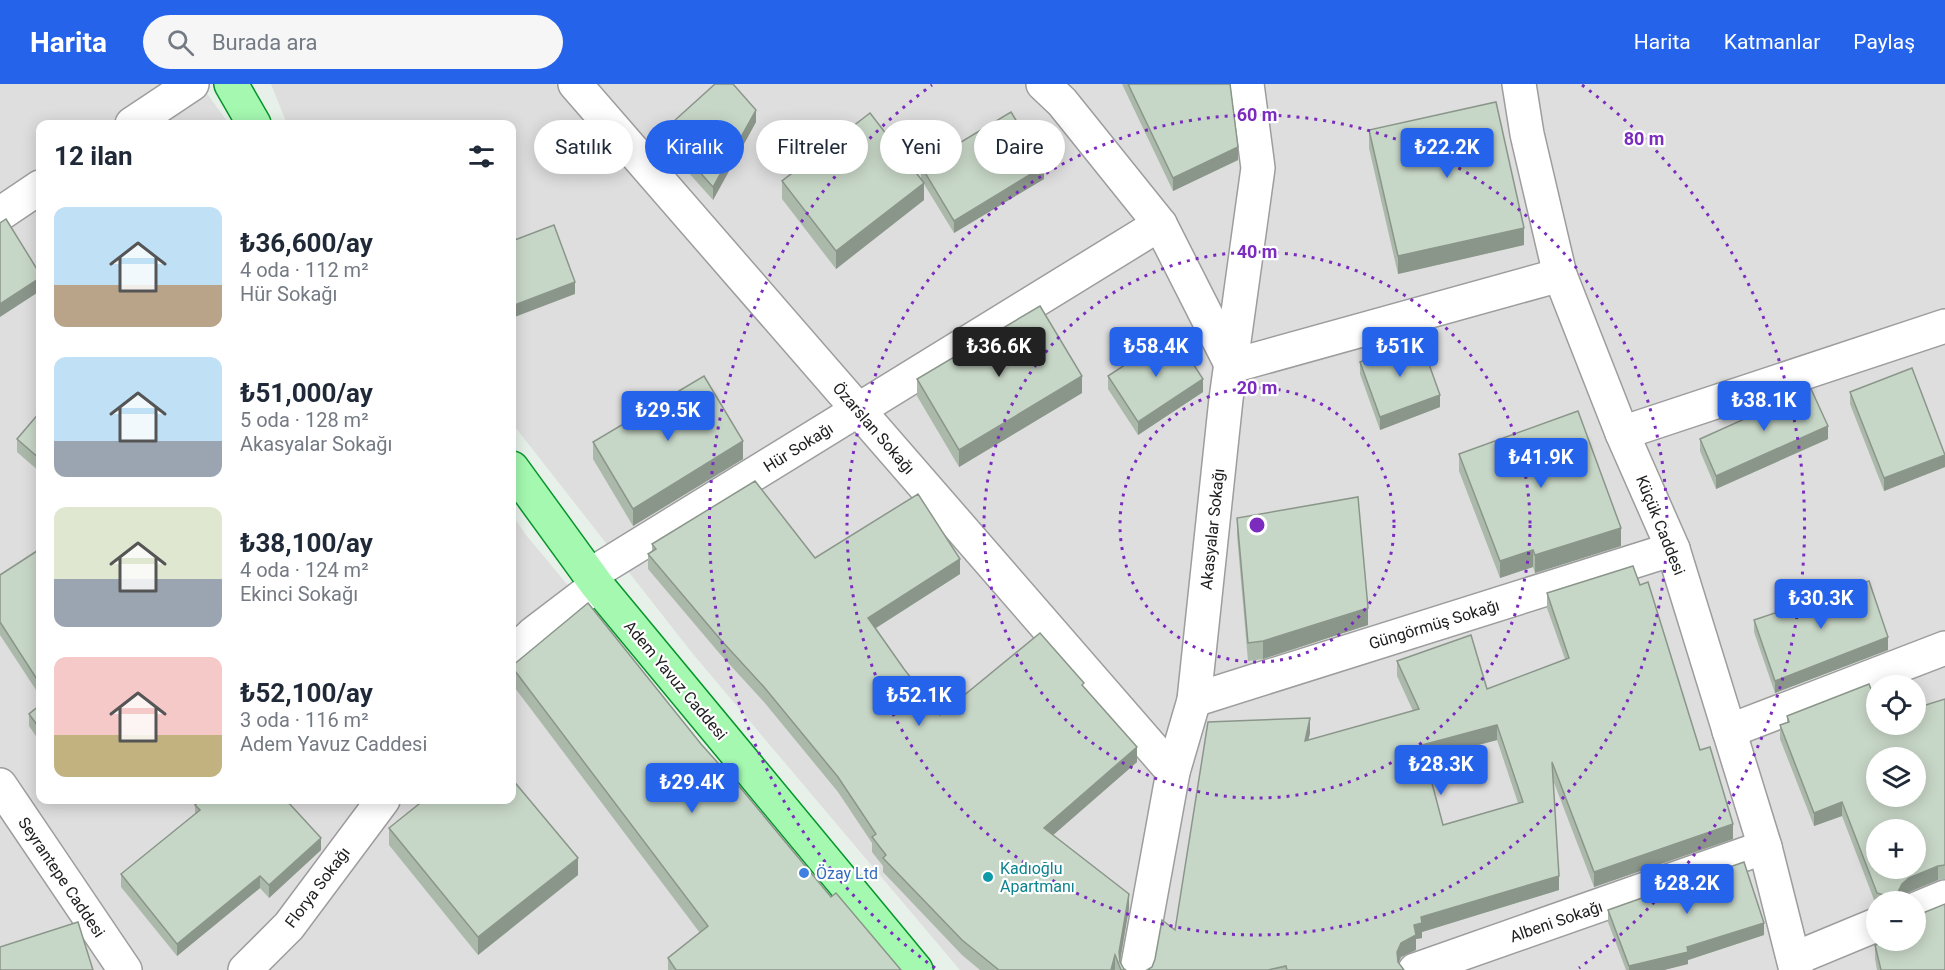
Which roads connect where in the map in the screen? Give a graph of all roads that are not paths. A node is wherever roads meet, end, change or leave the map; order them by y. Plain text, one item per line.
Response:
1 (192, 84) edge
2 (231, 84) edge
3 (575, 84) edge
4 (1247, 84) edge
5 (1519, 84) edge
6 (1052, 90) edge
7 (138, 120) edge
8 (252, 120) edge
9 (36, 190) edge
10 (0, 214) edge
11 (1160, 224) junction
12 (1560, 275) junction
13 (1945, 326) edge
14 (1232, 366) junction
15 (858, 410) junction
16 (1622, 433) junction
17 (516, 474) edge
18 (1674, 549) junction
19 (593, 580) junction
20 (1945, 648) edge
21 (516, 650) edge
22 (1194, 699) junction
23 (1729, 731) junction
24 (1173, 772) junction
25 (0, 785) edge
26 (380, 804) edge
27 (1765, 847) junction
28 (1945, 897) edge
29 (1926, 905) edge
30 (1866, 930) edge
31 (1795, 964) edge
32 (124, 969) edge
33 (245, 970) edge
34 (916, 970) edge
35 (1137, 970) edge
36 (1415, 970) edge

1 - 7 street
2 - 8 main road
3 - 15 street, Özarslan Sokağı
4 - 14 street, Akasyalar Sokağı
5 - 12 street, Küçük Caddesi
6 - 11 street
9 - 10 street
11 - 14 street
11 - 15 street, Hür Sokağı
12 - 14 street
12 - 16 street, Küçük Caddesi
13 - 16 street
14 - 22 street, Akasyalar Sokağı
15 - 19 street, Hür Sokağı
15 - 24 street, Özarslan Sokağı
16 - 18 street, Küçük Caddesi
17 - 19 main road, Adem Yavuz Caddesi
18 - 22 street, Güngörmüş Sokağı
18 - 23 street, Küçük Caddesi
19 - 21 street
19 - 34 main road, Adem Yavuz Caddesi
20 - 23 street
22 - 24 street, Akasyalar Sokağı
23 - 27 street, Küçük Caddesi
24 - 35 street, Akasyalar Sokağı
25 - 32 street, Seyrantepe Caddesi
26 - 33 street, Florya Sokağı
27 - 31 street, Küçük Caddesi
27 - 36 street, Albeni Sokağı
28 - 29 street
30 - 31 street

